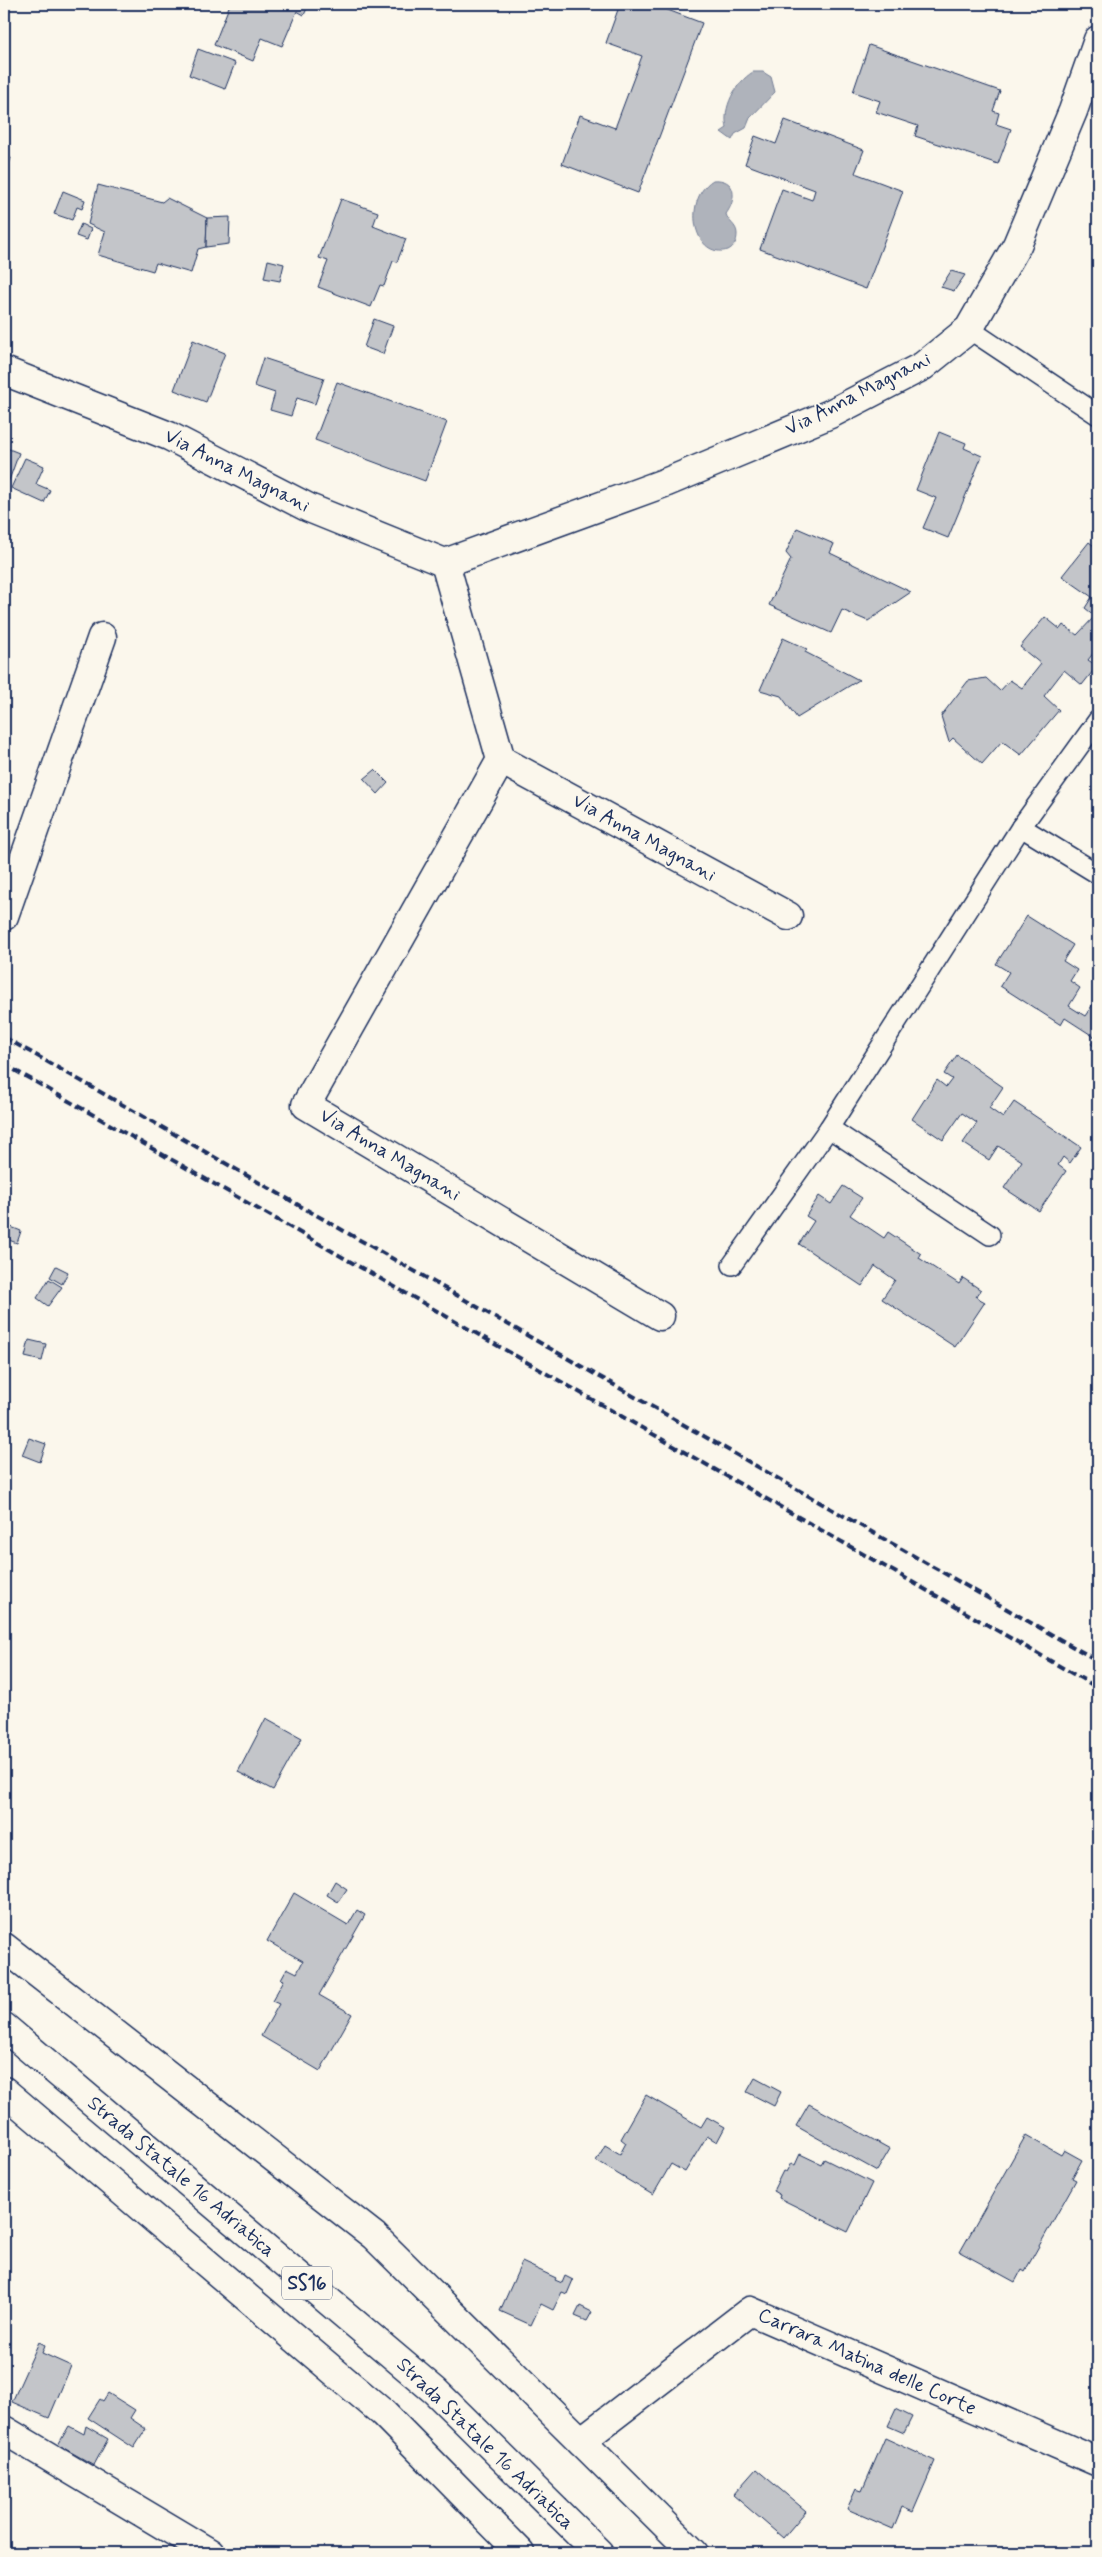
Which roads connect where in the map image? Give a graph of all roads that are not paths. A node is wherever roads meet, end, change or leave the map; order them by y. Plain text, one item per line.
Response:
1 (1098, 40) edge
2 (969, 329) junction
3 (16, 375) edge
4 (1098, 415) edge
5 (445, 563) junction
6 (102, 637) dead end
7 (1098, 720) edge
8 (501, 760) junction
9 (1021, 827) junction
10 (1098, 874) edge
11 (4, 916) edge
12 (788, 916) dead end
13 (828, 1128) junction
14 (990, 1235) dead end
15 (732, 1265) dead end
16 (660, 1316) dead end
17 (4, 1947) edge
18 (4, 2026) edge
19 (4, 2091) edge
20 (4, 2430) edge
21 (581, 2441) junction
22 (1098, 2462) edge
23 (210, 2553) edge
24 (521, 2553) edge
25 (599, 2553) edge
26 (694, 2553) edge

1 - 2 main road, Via Anna Magnani
2 - 4 lane
2 - 5 main road, Via Anna Magnani
3 - 5 main road, Via Anna Magnani
5 - 8 main road
6 - 11 main road
7 - 9 lane
8 - 12 main road, Via Anna Magnani
8 - 16 main road, Via Anna Magnani
9 - 10 lane
9 - 13 lane
13 - 14 lane
13 - 15 lane
17 - 21 main road
18 - 25 main road, Strada Statale 16 Adriatica / SS16
19 - 24 main road, SS16
20 - 23 main road
21 - 22 main road, Carrara Matina delle Corte
21 - 26 main road

